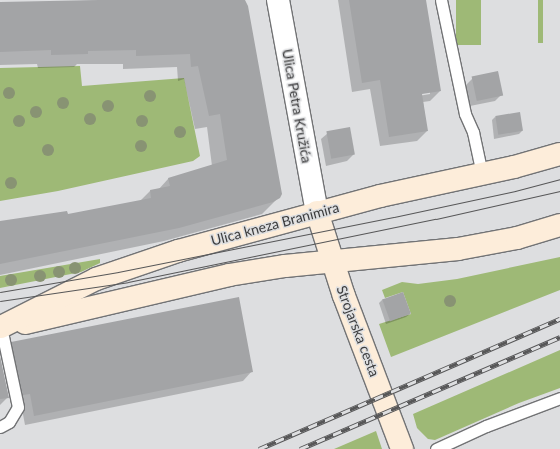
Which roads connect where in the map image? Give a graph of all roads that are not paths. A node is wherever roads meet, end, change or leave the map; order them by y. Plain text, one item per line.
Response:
1 (278, 0) edge
2 (442, 0) edge
3 (560, 154) edge
4 (482, 174) junction
5 (317, 212) junction
6 (560, 225) edge
7 (332, 260) junction
8 (1, 327) edge
9 (560, 398) edge
10 (0, 427) edge
11 (402, 449) edge
12 (436, 449) edge

1 - 5 street, Ulica Petra Kružića
2 - 4 lane
3 - 4 main road, Ulica kneza Branimira
4 - 5 main road, Ulica kneza Branimira
5 - 7 main road, Strojarska cesta
5 - 8 main road, Ulica kneza Branimira
6 - 7 main road
7 - 8 main road
7 - 11 main road, Strojarska cesta
8 - 10 lane
9 - 12 lane

